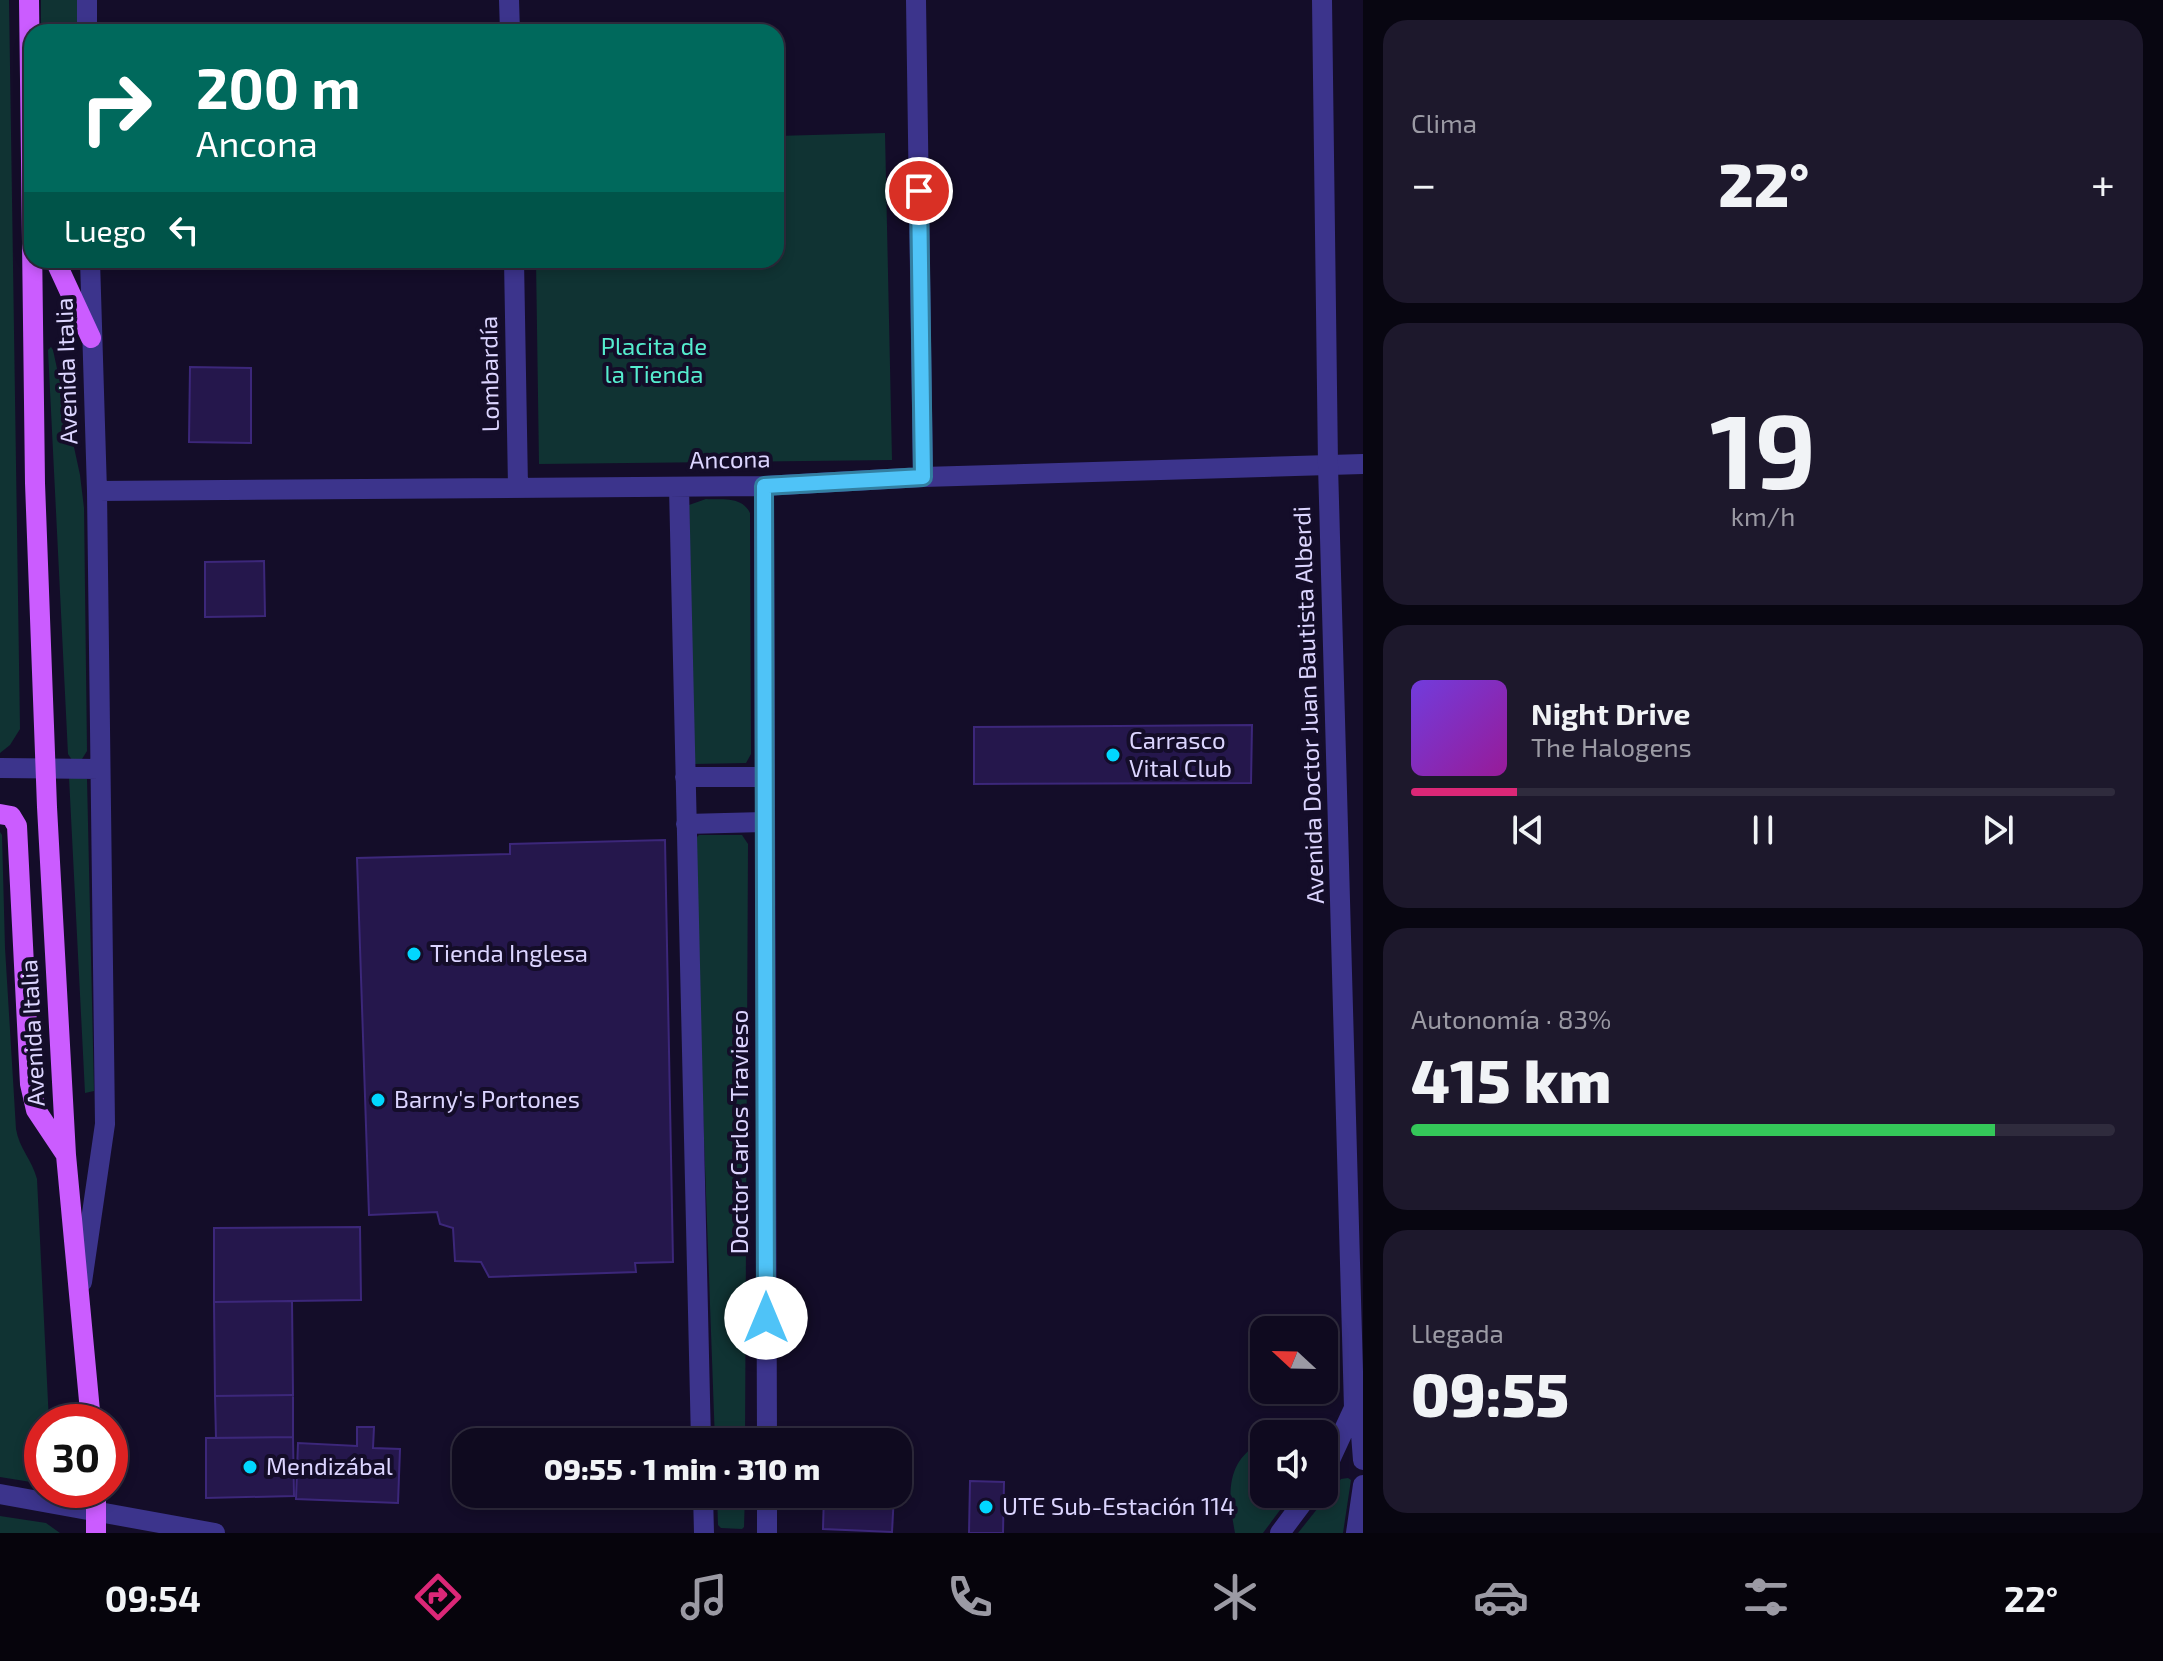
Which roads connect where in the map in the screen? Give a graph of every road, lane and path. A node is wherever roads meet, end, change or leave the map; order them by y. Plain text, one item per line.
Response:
1 (29, 0) edge
2 (87, 0) edge
3 (509, 0) edge
4 (916, 0) edge
5 (1322, 0) edge
6 (29, 24) edge
7 (87, 24) edge
8 (510, 24) edge
9 (33, 268) edge
10 (59, 268) edge
11 (90, 268) edge
12 (514, 268) edge
13 (91, 338) junction
14 (1363, 464) edge
15 (1328, 465) junction
16 (923, 477) junction
17 (764, 486) junction
18 (518, 487) junction
19 (679, 487) junction
20 (97, 491) junction
21 (0, 768) edge
22 (45, 768) junction
23 (100, 769) junction
24 (685, 777) junction
25 (764, 777) junction
26 (0, 814) edge
27 (765, 822) junction
28 (686, 824) junction
29 (66, 1155) junction
30 (80, 1293) junction
31 (89, 1404) edge
32 (1354, 1408) junction
33 (701, 1428) edge
34 (767, 1428) edge
35 (1338, 1443) edge
36 (1363, 1460) edge
37 (1363, 1485) edge
38 (0, 1494) edge
39 (24, 1496) edge
40 (96, 1508) edge
41 (125, 1508) edge
42 (703, 1508) edge
43 (767, 1508) edge
44 (1299, 1508) edge
45 (96, 1533) edge
46 (215, 1533) edge
47 (704, 1533) edge
48 (767, 1533) edge
49 (1280, 1533) edge
50 (1356, 1533) edge

1 - 6 main road, Avenida Italia
2 - 7 street
3 - 8 street
4 - 16 street
5 - 15 street, Avenida Doctor Juan Bautista Alberdi
9 - 22 main road, Avenida Italia
10 - 13 main road
11 - 13 street, Avenida Italia
12 - 18 street, Lombardía
13 - 20 street, Avenida Italia
14 - 15 street, Ancona
15 - 16 street, Ancona
15 - 32 street, Avenida Doctor Juan Bautista Alberdi
16 - 17 street, Ancona
17 - 19 street, Ancona
17 - 25 street, Doctor Carlos Travieso
18 - 19 street, Ancona
18 - 20 street, Ancona
19 - 24 street, Doctor Carlos Travieso
20 - 23 street, Avenida Italia
21 - 22 street
22 - 23 street
22 - 29 main road, Avenida Italia
23 - 30 street, Avenida Italia
24 - 25 street
24 - 28 street, Doctor Carlos Travieso
25 - 27 street, Doctor Carlos Travieso
26 - 29 main road
27 - 28 street
27 - 34 street, Doctor Carlos Travieso
28 - 33 street, Doctor Carlos Travieso
29 - 30 main road, Avenida Italia
30 - 31 main road, Avenida Italia
32 - 35 street, Avenida Doctor Juan Bautista Alberdi
32 - 36 street, Avenida Doctor Juan Bautista Alberdi
37 - 50 street
38 - 39 street
40 - 45 main road
41 - 46 street
42 - 47 street
43 - 48 street
44 - 49 street

